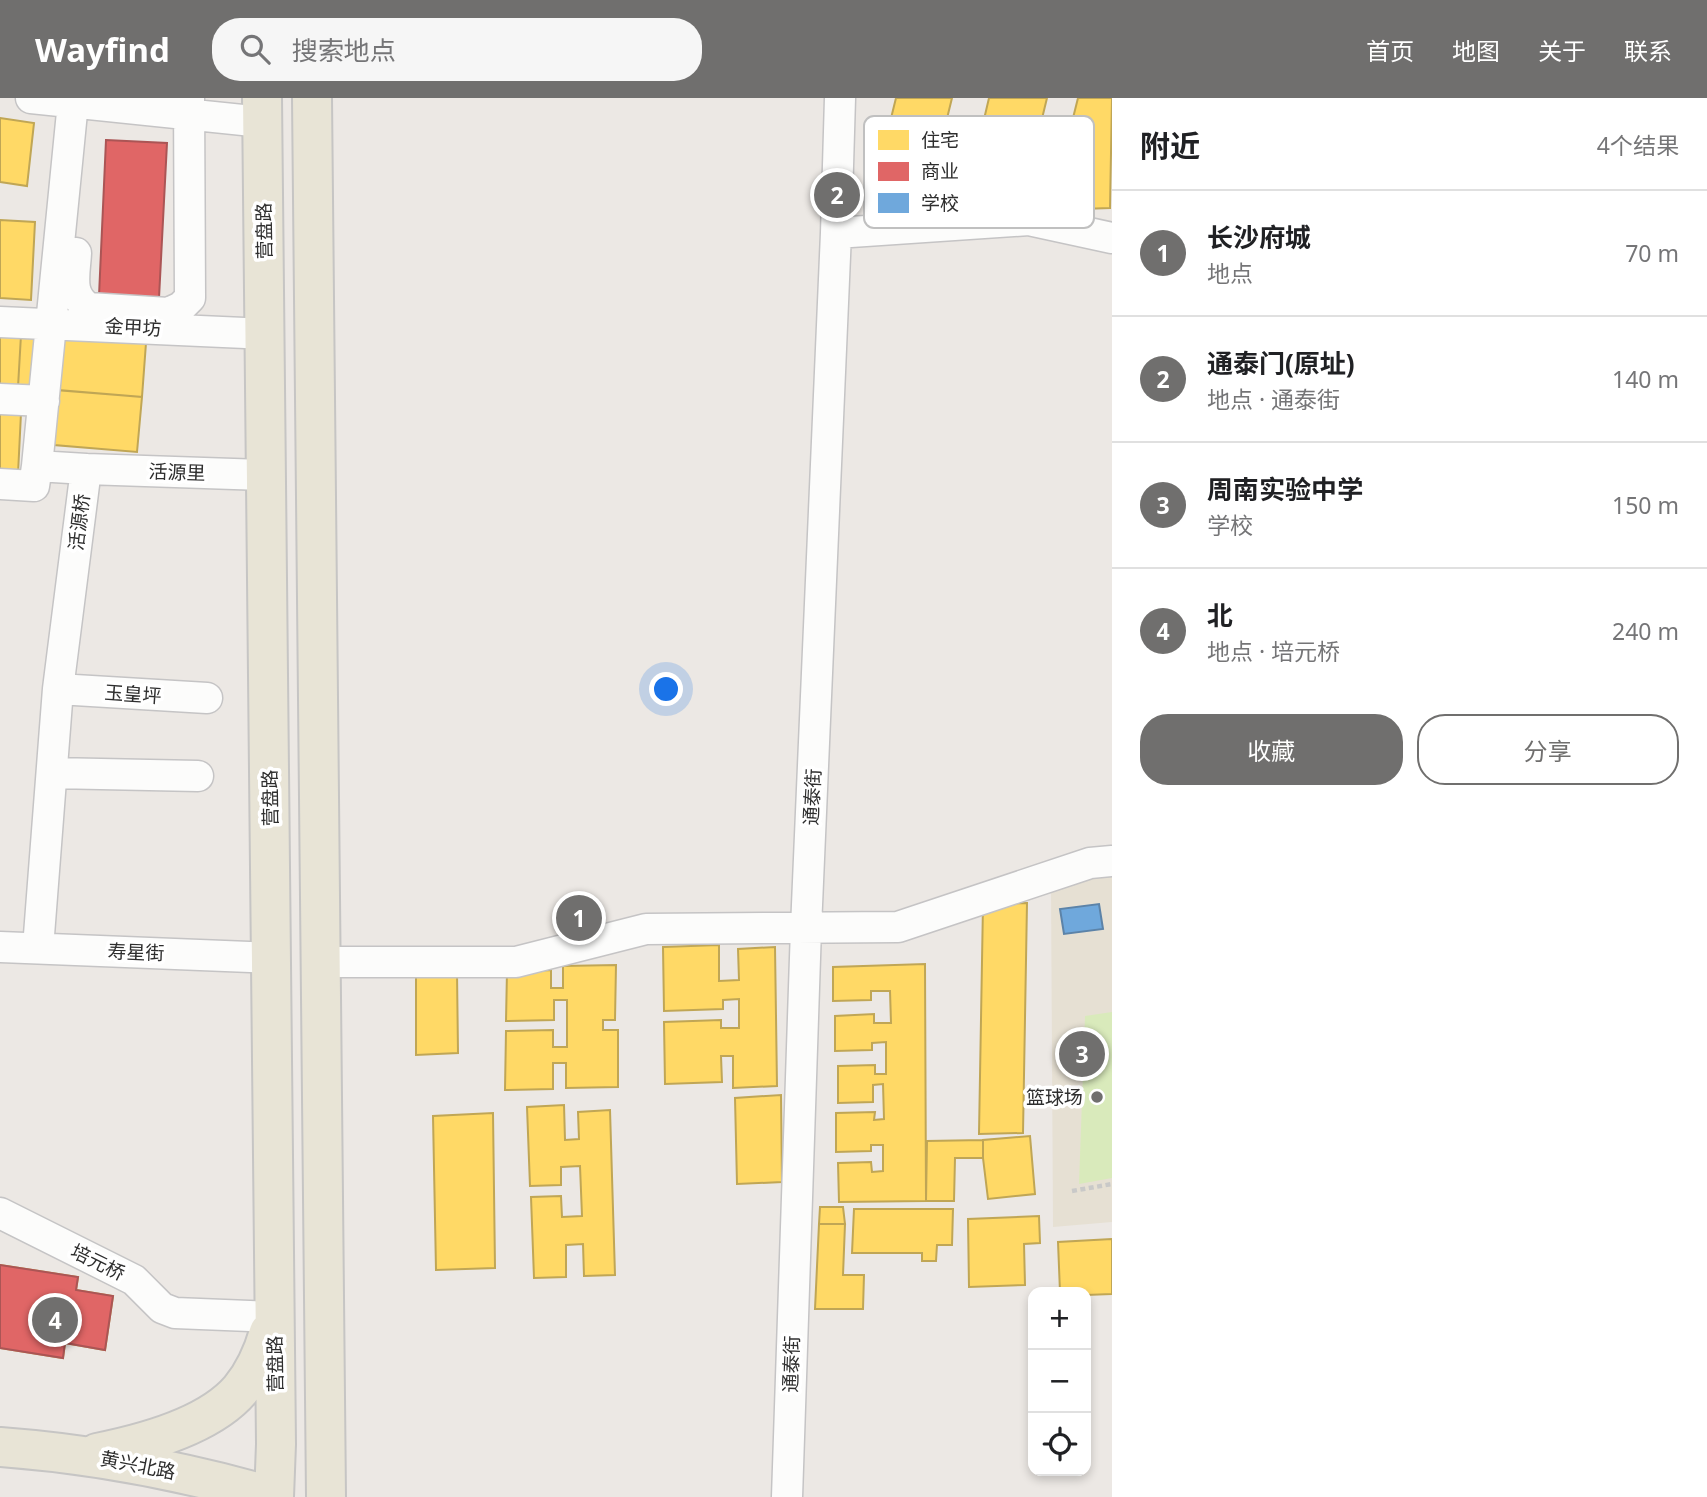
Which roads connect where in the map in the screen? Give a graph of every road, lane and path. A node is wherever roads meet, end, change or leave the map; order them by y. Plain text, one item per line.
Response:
1 (31, 98) edge
2 (312, 98) edge
3 (840, 98) edge
4 (78, 103) junction
5 (189, 106) edge
6 (262, 110) edge
7 (910, 228) edge
8 (1066, 228) edge
9 (836, 233) junction
10 (1112, 238) edge
11 (0, 322) edge
12 (51, 323) junction
13 (266, 334) junction
14 (0, 399) edge
15 (44, 401) junction
16 (37, 466) junction
17 (86, 469) junction
18 (267, 475) junction
19 (0, 484) edge
20 (58, 689) junction
21 (207, 698) dead end
22 (52, 774) junction
23 (198, 776) dead end
24 (1112, 860) edge
25 (806, 928) junction
26 (0, 947) edge
27 (38, 948) junction
28 (272, 958) junction
29 (321, 962) junction
30 (1112, 1184) edge
31 (1072, 1191) dead end
32 (0, 1213) edge
33 (274, 1317) junction
34 (0, 1447) edge
35 (82, 1455) junction
36 (274, 1497) edge
37 (326, 1497) edge
38 (787, 1497) edge

1 - 4 street
2 - 29 main road
3 - 9 street, 通泰街
4 - 5 street
4 - 5 street
4 - 12 street
5 - 6 street
6 - 13 main road, 营盘路
7 - 9 street
8 - 10 street
9 - 25 street, 通泰街
11 - 12 street, 金甲坊
12 - 13 street, 金甲坊
12 - 15 street
13 - 18 main road, 营盘路
14 - 15 street
15 - 16 street
16 - 17 street, 活源桥
16 - 19 street
17 - 18 street, 活源里
17 - 20 street, 活源桥
18 - 28 main road, 营盘路
20 - 21 street, 玉皇坪
20 - 22 street, 活源桥
22 - 23 street
22 - 27 street, 活源桥
24 - 25 street
25 - 29 street
25 - 38 street, 通泰街
26 - 27 street, 寿星街
27 - 28 street, 寿星街
28 - 33 main road, 营盘路
29 - 37 main road
30 - 31 path
32 - 33 street, 培元桥
33 - 35 main road
33 - 36 main road, 营盘路
34 - 35 main road, 黄兴北路
35 - 36 main road, 黄兴北路

